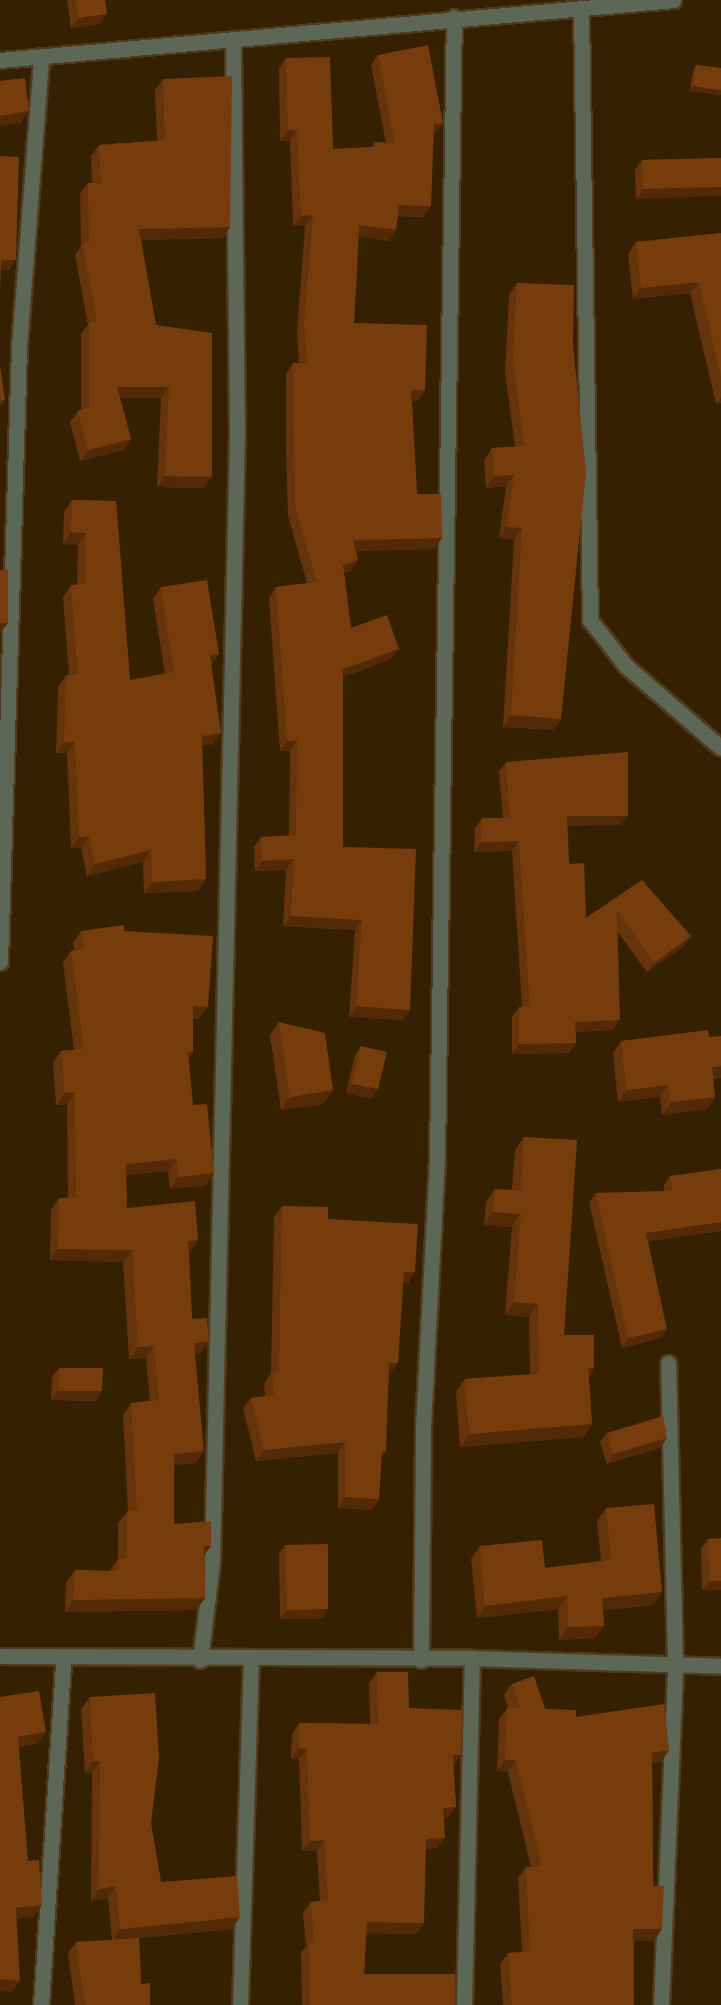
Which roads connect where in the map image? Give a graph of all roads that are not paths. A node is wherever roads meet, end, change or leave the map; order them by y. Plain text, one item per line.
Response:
1 (673, 0) edge
2 (496, 7) edge
3 (581, 8) junction
4 (454, 17) junction
5 (233, 39) junction
6 (41, 57) junction
7 (0, 60) edge
8 (721, 748) edge
9 (0, 962) edge
10 (668, 1363) dead end
11 (0, 1656) edge
12 (472, 1658) junction
13 (63, 1660) junction
14 (200, 1660) junction
15 (421, 1660) junction
16 (251, 1661) junction
17 (675, 1664) junction
18 (721, 1665) edge
19 (41, 2005) edge
20 (240, 2005) edge
21 (464, 2005) edge
22 (662, 2005) edge

1 - 3 street
2 - 3 street
2 - 4 street
3 - 8 street
4 - 5 street
4 - 15 street
5 - 6 street
5 - 14 street
6 - 7 street
6 - 9 street
10 - 17 street
11 - 13 street
12 - 15 street
12 - 17 street
12 - 21 street
13 - 14 street
13 - 19 street
14 - 16 street
15 - 16 street
16 - 20 street
17 - 18 street
17 - 22 street

